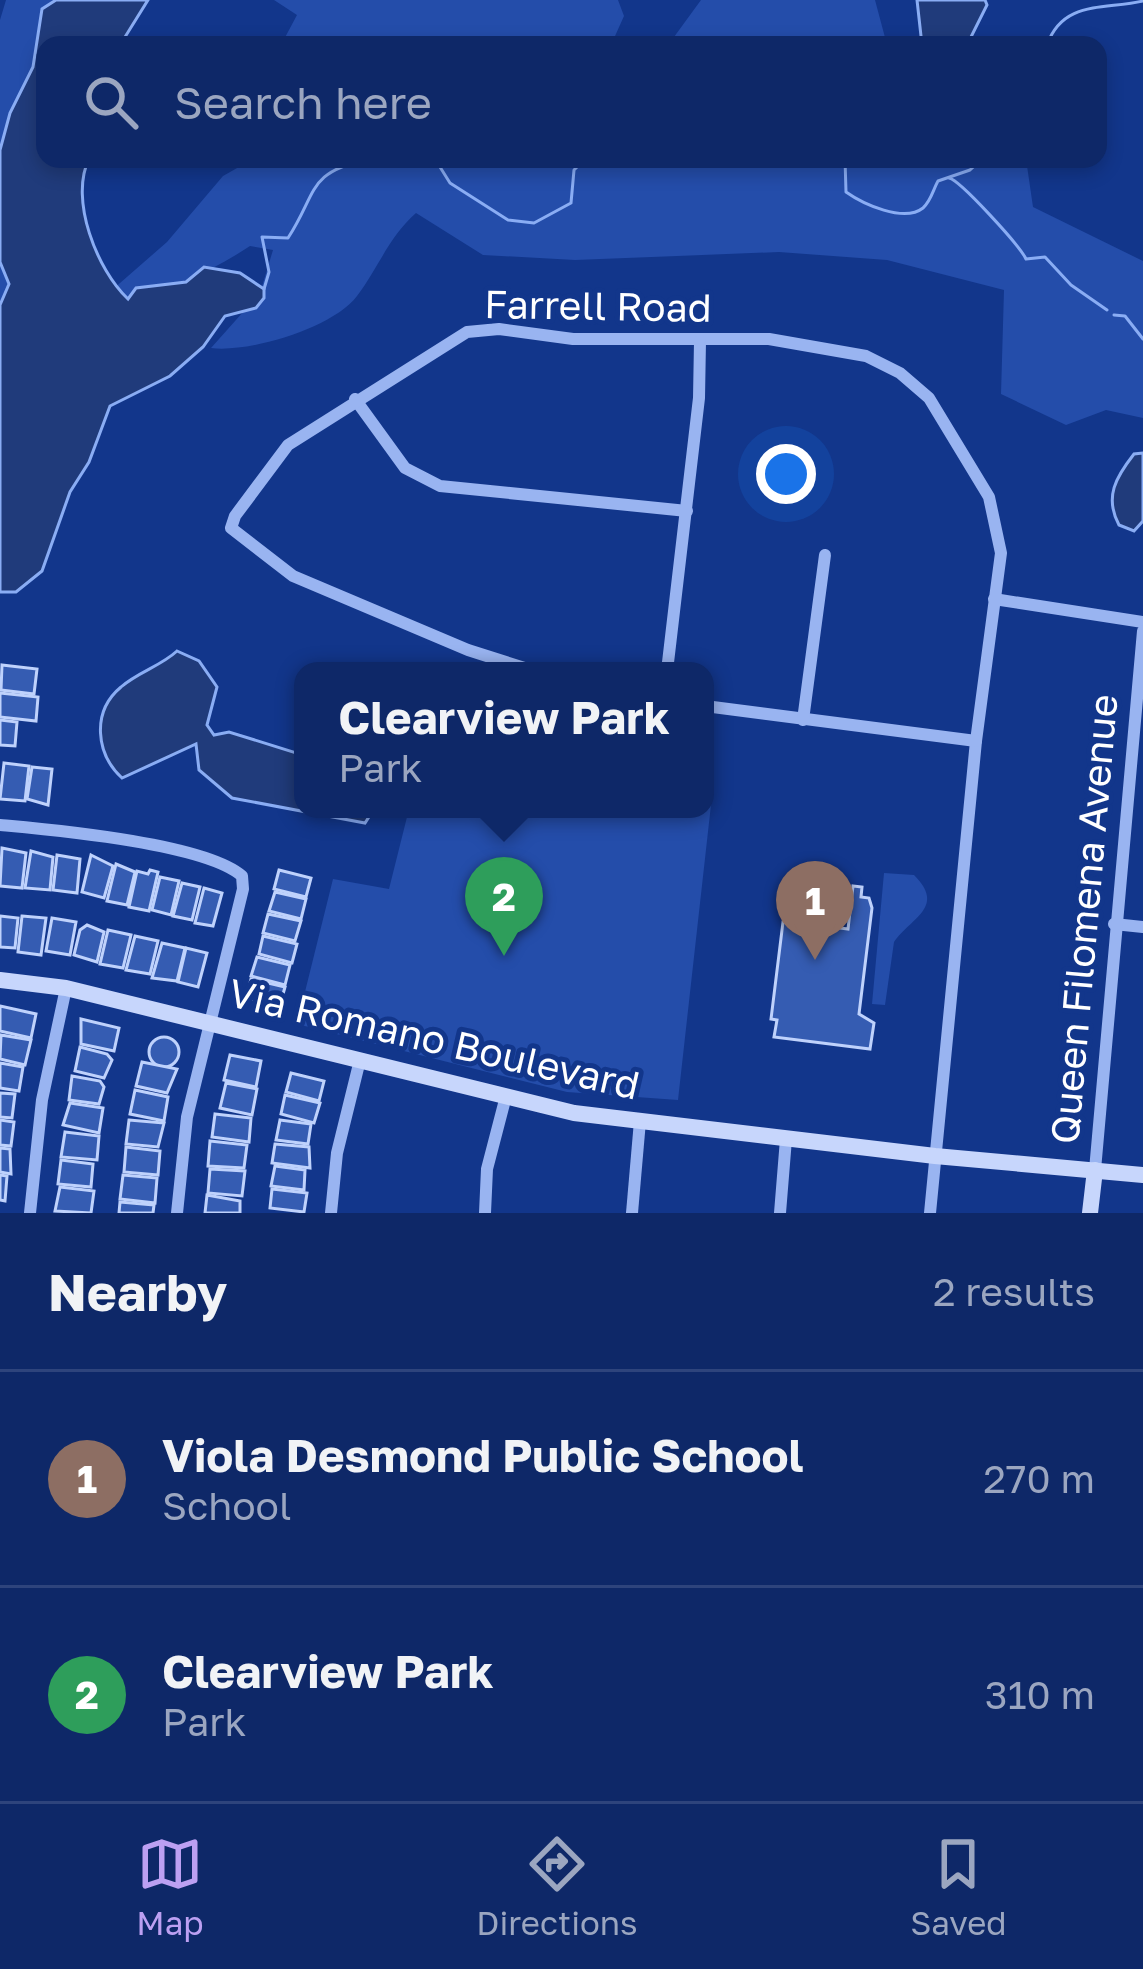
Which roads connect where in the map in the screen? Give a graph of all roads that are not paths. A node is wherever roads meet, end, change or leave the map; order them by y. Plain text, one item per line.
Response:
1 (700, 340) junction
2 (355, 399) junction
3 (687, 511) junction
4 (825, 555) dead end
5 (994, 599) junction
6 (1143, 626) edge
7 (506, 662) edge
8 (668, 662) edge
9 (714, 707) edge
10 (803, 720) junction
11 (976, 741) junction
12 (1137, 771) edge
13 (0, 825) edge
14 (1114, 924) junction
15 (1143, 927) edge
16 (0, 980) edge
17 (66, 988) junction
18 (209, 1022) junction
19 (360, 1060) junction
20 (506, 1096) junction
21 (640, 1121) junction
22 (786, 1139) junction
23 (935, 1156) junction
24 (1095, 1170) junction
25 (1143, 1175) edge
26 (30, 1213) edge
27 (177, 1213) edge
28 (331, 1213) edge
29 (485, 1213) edge
30 (632, 1213) edge
31 (780, 1213) edge
32 (930, 1213) edge
33 (1090, 1213) edge

1 - 2 street, Farrell Road
1 - 3 street
1 - 5 street, Farrell Road
2 - 3 street
2 - 7 street, Farrell Road
3 - 8 street
4 - 10 street
5 - 6 street
5 - 11 street, Farrell Road
6 - 12 street, Queen Filomena Avenue
9 - 10 street
10 - 11 street
11 - 23 street, Farrell Road
12 - 14 street, Queen Filomena Avenue
13 - 18 street
14 - 15 street
14 - 24 street, Queen Filomena Avenue
16 - 17 street, Via Romano Boulevard
17 - 18 street, Via Romano Boulevard
17 - 26 street
18 - 19 street, Via Romano Boulevard
18 - 27 street
19 - 20 street, Via Romano Boulevard
19 - 28 street
20 - 21 street, Via Romano Boulevard
20 - 29 street
21 - 22 street, Via Romano Boulevard
21 - 30 street
22 - 23 street, Via Romano Boulevard
22 - 31 street
23 - 24 street, Via Romano Boulevard
23 - 32 street, Farrell Road
24 - 25 street, Via Romano Boulevard
24 - 33 street, Queen Filomena Avenue

